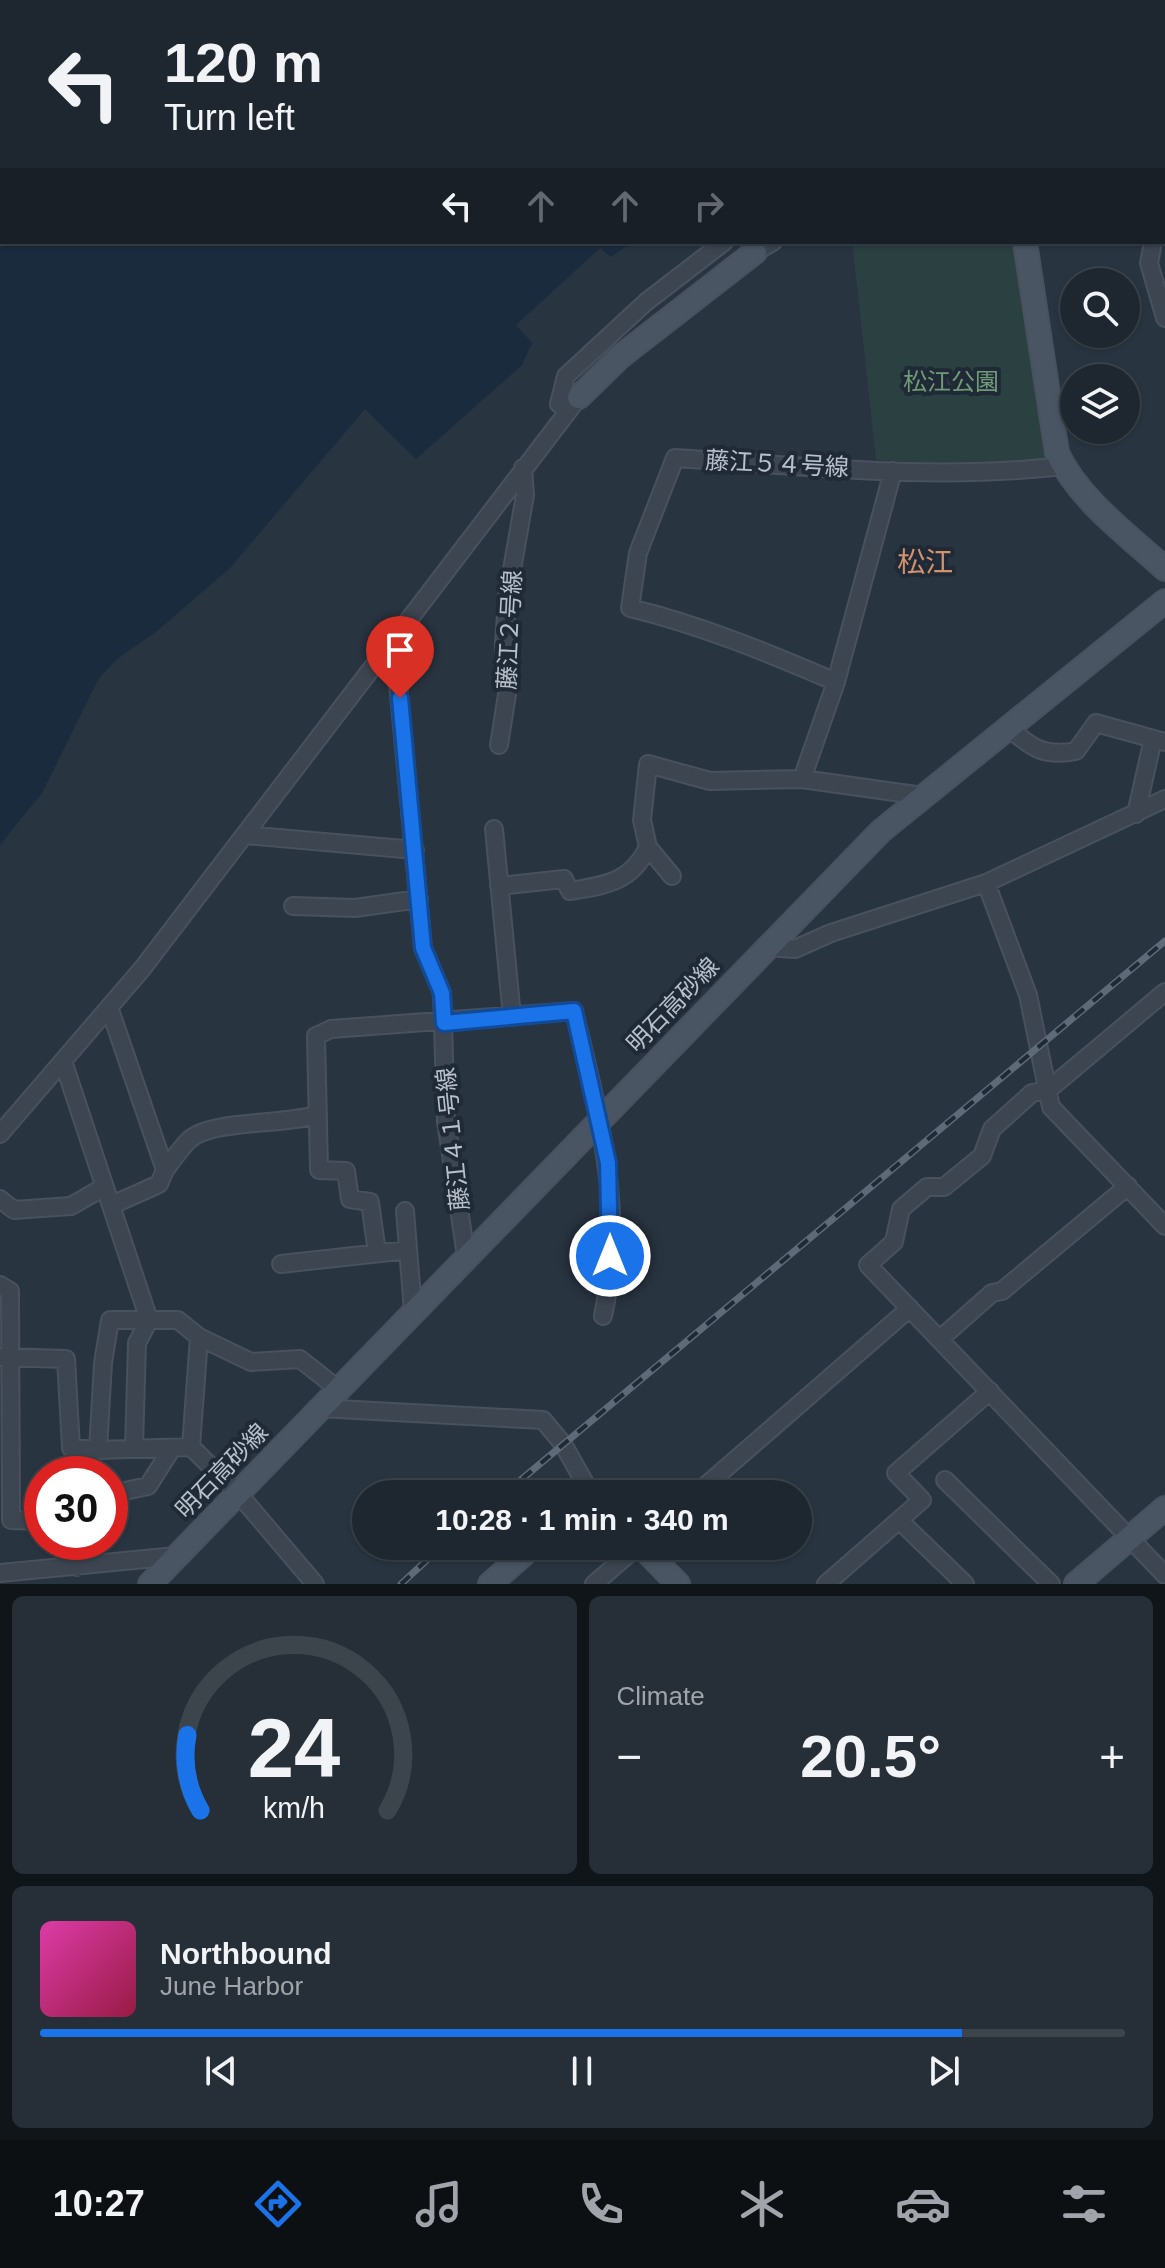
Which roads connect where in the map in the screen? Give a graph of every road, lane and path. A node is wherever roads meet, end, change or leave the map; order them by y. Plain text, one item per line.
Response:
1 (721, 244) edge
2 (1025, 244) edge
3 (1153, 244) edge
4 (764, 247) edge
5 (1165, 318) edge
6 (569, 400) junction
7 (1063, 466) junction
8 (523, 468) junction
9 (893, 471) junction
10 (1165, 569) edge
11 (1165, 601) edge
12 (394, 642) junction
13 (836, 682) junction
14 (1008, 727) junction
15 (1159, 740) edge
16 (499, 745) dead end
17 (802, 779) junction
18 (923, 796) junction
19 (1165, 799) edge
20 (1136, 814) junction
21 (494, 829) dead end
22 (245, 835) junction
23 (648, 847) junction
24 (415, 850) junction
25 (672, 876) dead end
26 (986, 883) junction
27 (499, 886) junction
28 (419, 899) junction
29 (293, 906) dead end
30 (766, 947) junction
31 (1165, 992) edge
32 (109, 1007) junction
33 (512, 1017) junction
34 (444, 1023) junction
35 (63, 1061) junction
36 (1048, 1090) junction
37 (318, 1114) junction
38 (600, 1119) junction
39 (0, 1134) edge
40 (165, 1170) junction
41 (1128, 1186) junction
42 (104, 1187) junction
43 (0, 1199) edge
44 (112, 1205) junction
45 (405, 1211) dead end
46 (1165, 1226) edge
47 (408, 1250) junction
48 (377, 1253) junction
49 (466, 1256) junction
50 (281, 1264) dead end
51 (0, 1285) edge
52 (910, 1308) junction
53 (413, 1311) junction
54 (603, 1316) dead end
55 (149, 1320) junction
56 (199, 1337) junction
57 (940, 1339) junction
58 (4, 1357) edge
59 (338, 1389) junction
60 (990, 1391) junction
61 (319, 1408) junction
62 (191, 1447) junction
63 (134, 1448) junction
64 (98, 1450) junction
65 (171, 1450) junction
66 (583, 1480) edge
67 (712, 1480) edge
68 (945, 1480) dead end
69 (128, 1490) edge
70 (237, 1492) junction
71 (1165, 1508) edge
72 (24, 1520) edge
73 (899, 1520) junction
74 (1131, 1537) junction
75 (176, 1556) junction
76 (78, 1560) edge
77 (517, 1560) edge
78 (623, 1560) edge
79 (654, 1560) edge
80 (77, 1567) junction
81 (0, 1573) edge
82 (1165, 1575) edge
83 (150, 1584) edge
84 (315, 1584) edge
85 (490, 1584) edge
86 (594, 1584) edge
87 (678, 1584) edge
88 (826, 1584) edge
89 (965, 1584) edge
90 (1051, 1584) edge
91 (1076, 1584) edge

1 - 6 street
2 - 7 main road
3 - 5 street
4 - 6 main road
6 - 8 street
7 - 9 street
7 - 10 main road
8 - 12 street
8 - 16 street, 藤江２号線
9 - 13 street
9 - 13 street, 藤江５４号線
11 - 14 main road, 明石高砂線
12 - 22 street
12 - 24 street, 藤江４１号線
13 - 17 street
14 - 15 street
14 - 18 main road, 明石高砂線
15 - 20 street
17 - 18 street
17 - 23 street
18 - 30 main road, 明石高砂線
19 - 20 street
20 - 26 street
21 - 27 street
22 - 24 street
22 - 32 street
23 - 25 street
23 - 27 street
24 - 28 street, 藤江４１号線
26 - 30 street
26 - 36 street
27 - 33 street
28 - 29 street
28 - 34 street, 藤江４１号線
30 - 38 main road, 明石高砂線
31 - 36 street
32 - 35 street
32 - 40 street
33 - 34 street
33 - 38 street
34 - 37 street
34 - 49 street, 藤江４１号線
35 - 39 street
35 - 42 street
36 - 41 street
36 - 52 street
37 - 40 street
37 - 48 street
38 - 49 main road, 明石高砂線
38 - 54 street
40 - 44 street
41 - 46 street
41 - 57 street
42 - 43 street
42 - 44 street
44 - 55 street
45 - 47 street
47 - 48 street
47 - 53 street
48 - 50 street
49 - 53 main road, 明石高砂線
51 - 58 street
52 - 57 street
52 - 67 street
53 - 59 main road, 明石高砂線
55 - 56 street
55 - 63 street
55 - 64 street
56 - 59 street
56 - 62 street
57 - 60 street
58 - 64 street
58 - 72 street
59 - 61 main road, 明石高砂線
60 - 73 street
60 - 74 street
61 - 66 street
61 - 70 main road, 明石高砂線
62 - 65 street
62 - 70 street
63 - 64 street
63 - 65 street
65 - 69 street
68 - 90 street
70 - 75 main road, 明石高砂線
70 - 84 street
71 - 74 main road
73 - 88 street
73 - 89 street
74 - 82 street
74 - 91 main road
75 - 80 street
75 - 83 main road, 明石高砂線
76 - 80 street
77 - 85 main road
78 - 86 street
79 - 87 main road
80 - 81 street

